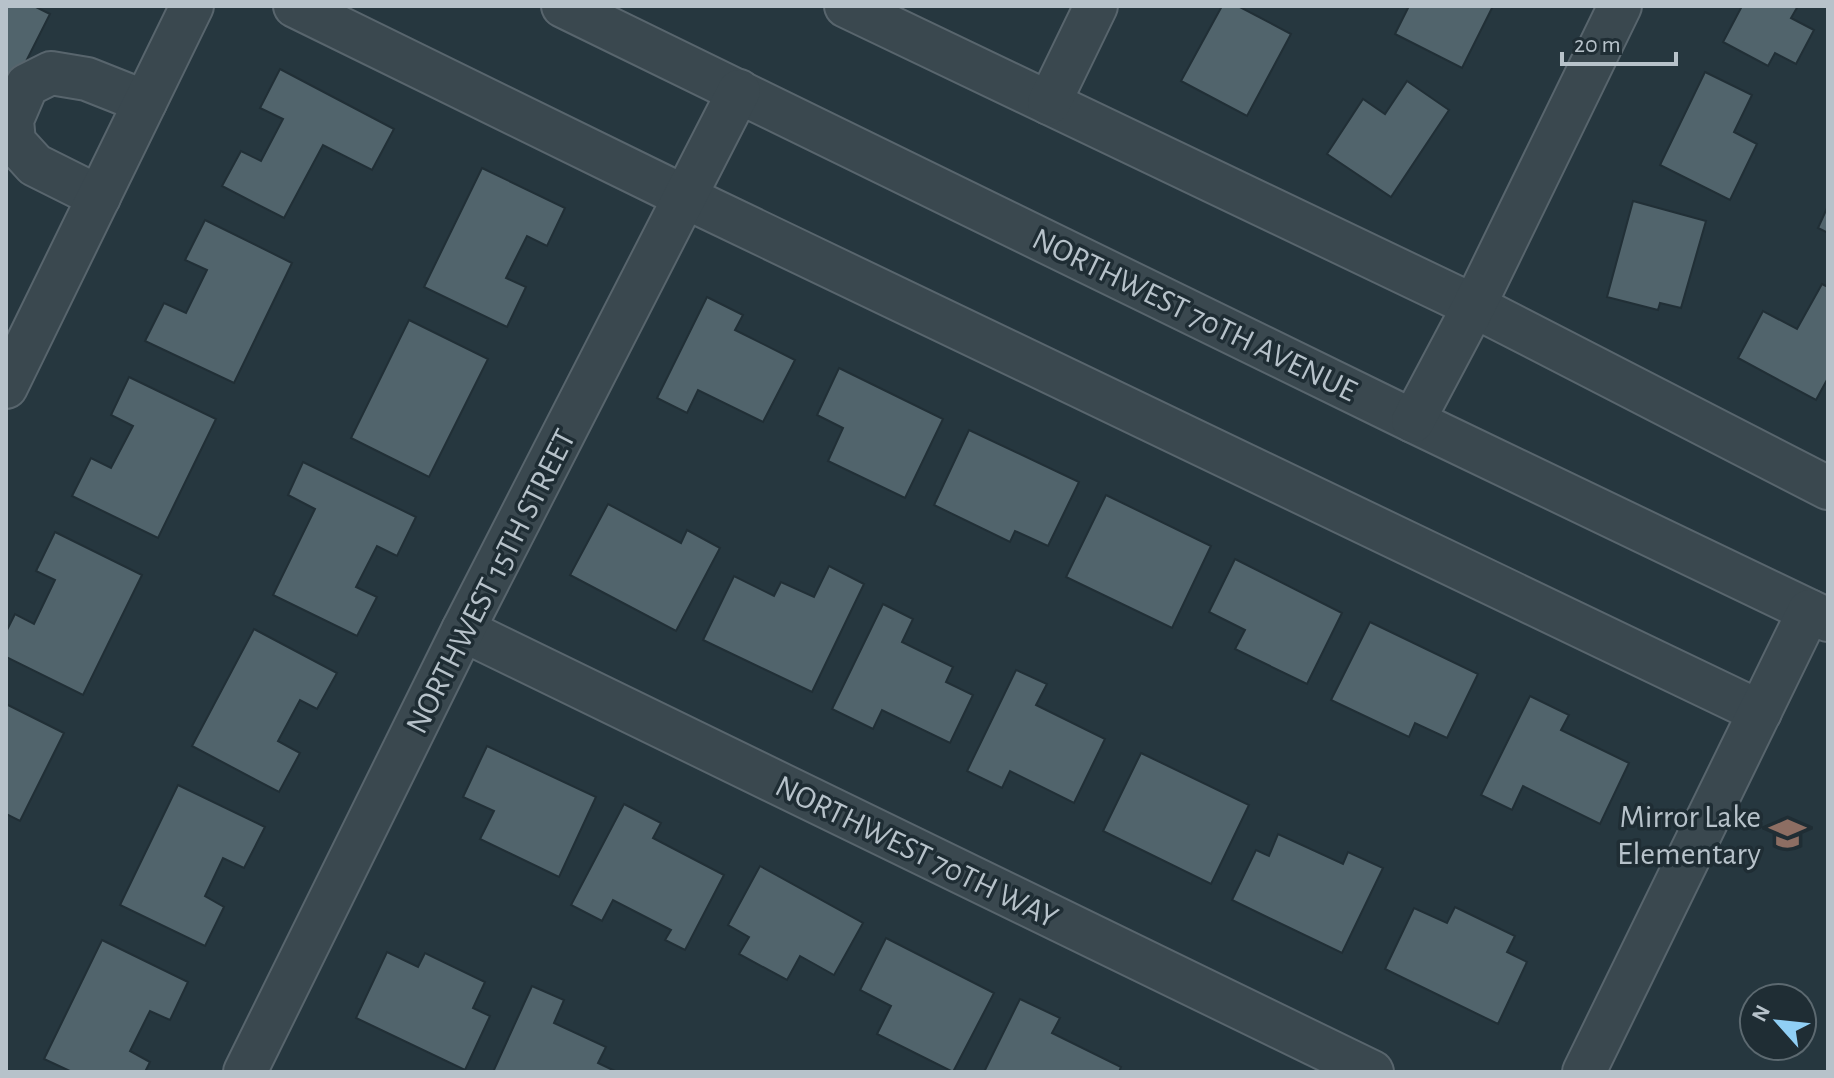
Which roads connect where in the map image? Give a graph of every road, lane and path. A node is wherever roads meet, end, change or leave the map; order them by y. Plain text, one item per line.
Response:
1 (192, 6) edge
2 (295, 6) edge
3 (563, 6) edge
4 (846, 6) edge
5 (1096, 6) edge
6 (1620, 6) edge
7 (739, 91) junction
8 (145, 102) junction
9 (1049, 103) junction
10 (99, 197) junction
11 (685, 197) junction
12 (1474, 306) junction
13 (6, 387) edge
14 (1413, 421) junction
15 (1828, 488) edge
16 (1819, 616) edge
17 (463, 630) junction
18 (1760, 712) junction
19 (248, 1071) edge
20 (1372, 1072) edge
21 (1584, 1072) edge

1 - 8 street
2 - 11 street
3 - 7 street, NORTHWEST 70TH AVENUE
4 - 9 street
5 - 9 street
6 - 12 street
7 - 11 street, NORTHWEST 15TH STREET
7 - 14 street, NORTHWEST 70TH AVENUE
8 - 10 street
8 - 10 street
9 - 12 street
10 - 13 street
11 - 17 street, NORTHWEST 15TH STREET
11 - 18 street
12 - 14 street
12 - 15 street
14 - 16 street, NORTHWEST 70TH AVENUE
16 - 18 street
17 - 19 street, NORTHWEST 15TH STREET
17 - 20 street, NORTHWEST 70TH WAY
18 - 21 street

